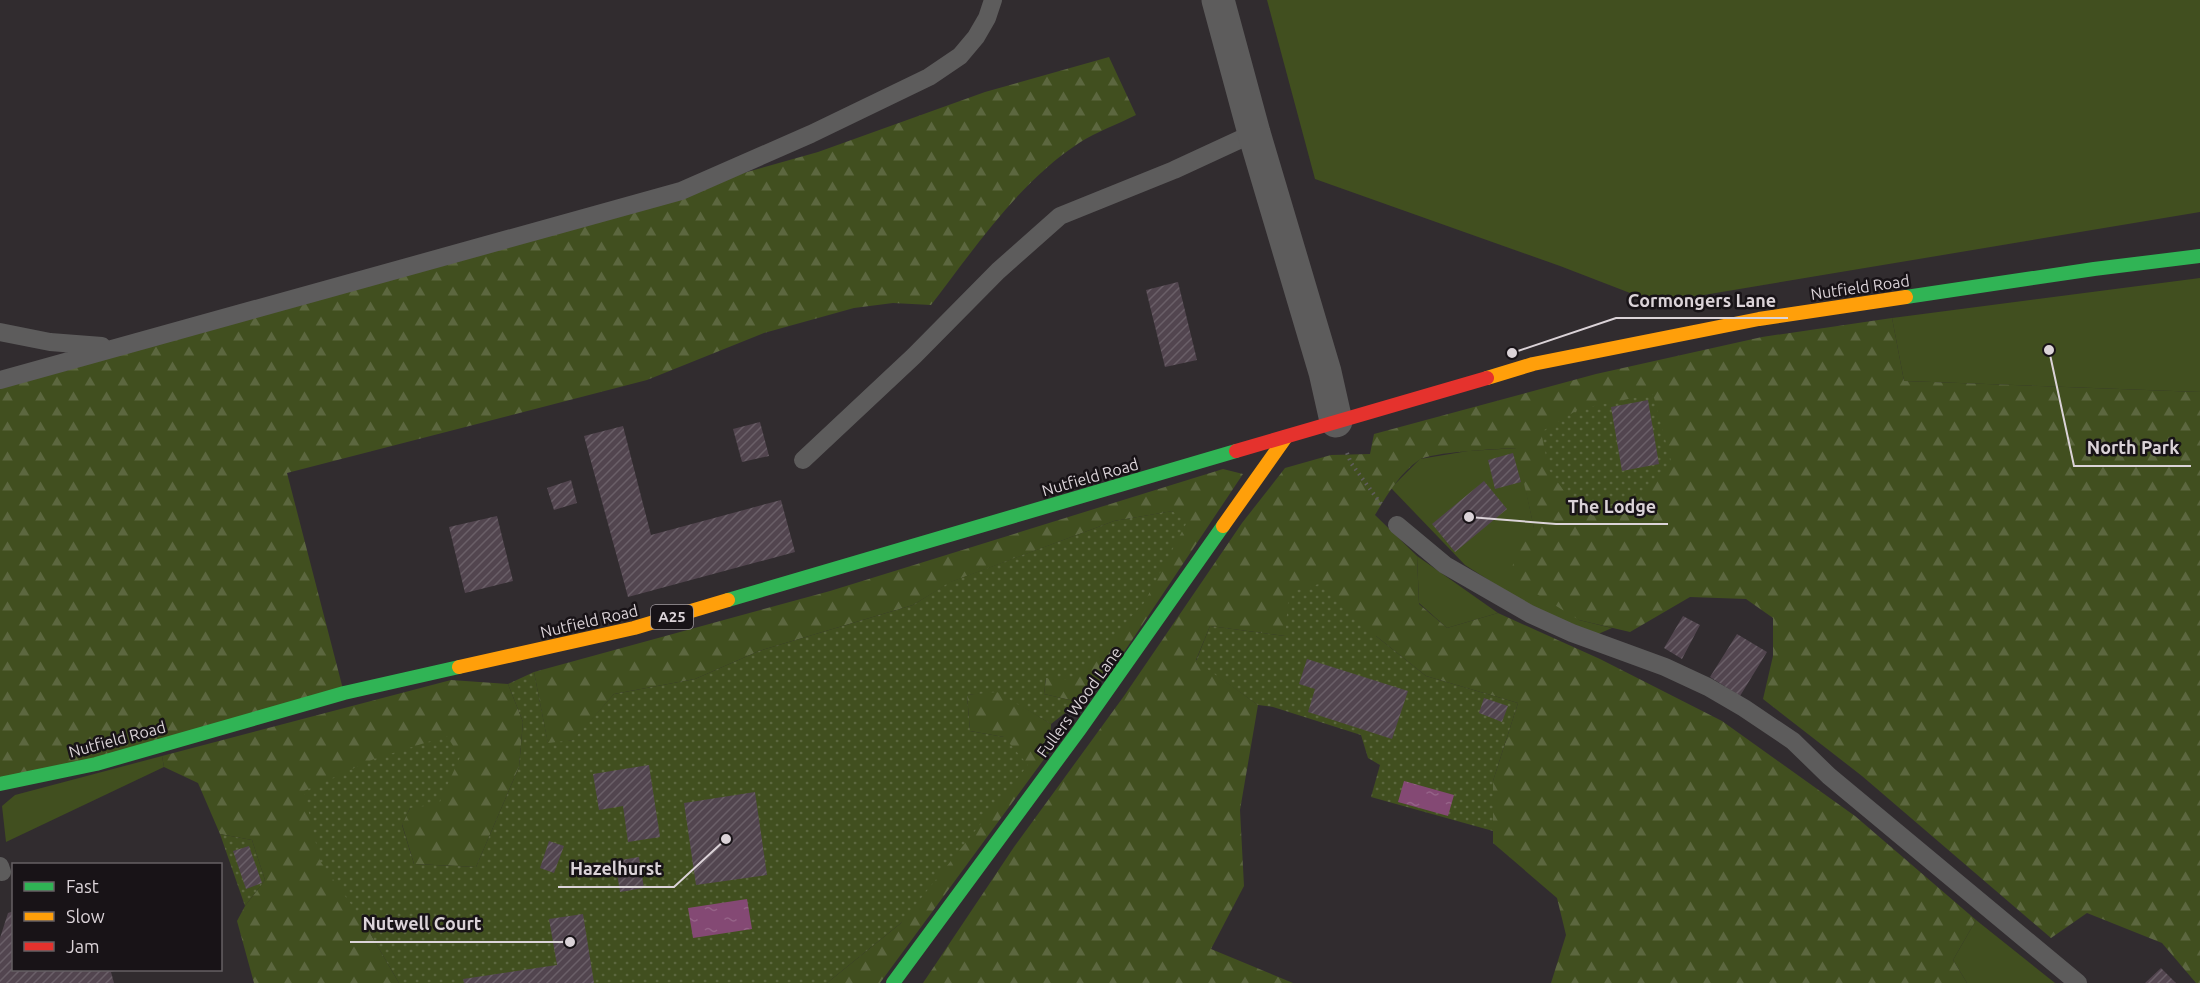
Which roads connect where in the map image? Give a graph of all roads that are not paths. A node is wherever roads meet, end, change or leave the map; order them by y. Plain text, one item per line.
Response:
1 (993, 0) edge
2 (1218, 0) edge
3 (1254, 133) junction
4 (2200, 256) edge
5 (2, 333) edge
6 (122, 347) junction
7 (0, 380) edge
8 (1336, 421) junction
9 (1286, 437) junction
10 (803, 460) dead end
11 (1397, 525) road end
12 (0, 784) edge
13 (893, 983) edge
14 (2078, 983) edge

1 - 6 lane
2 - 3 street
3 - 8 street
3 - 10 lane
4 - 8 main road, Nutfield Road / A25
5 - 6 lane
6 - 7 lane
8 - 9 main road, Nutfield Road / A25
9 - 12 main road, Nutfield Road / A25
9 - 13 main road, Fullers Wood Lane
11 - 14 lane

